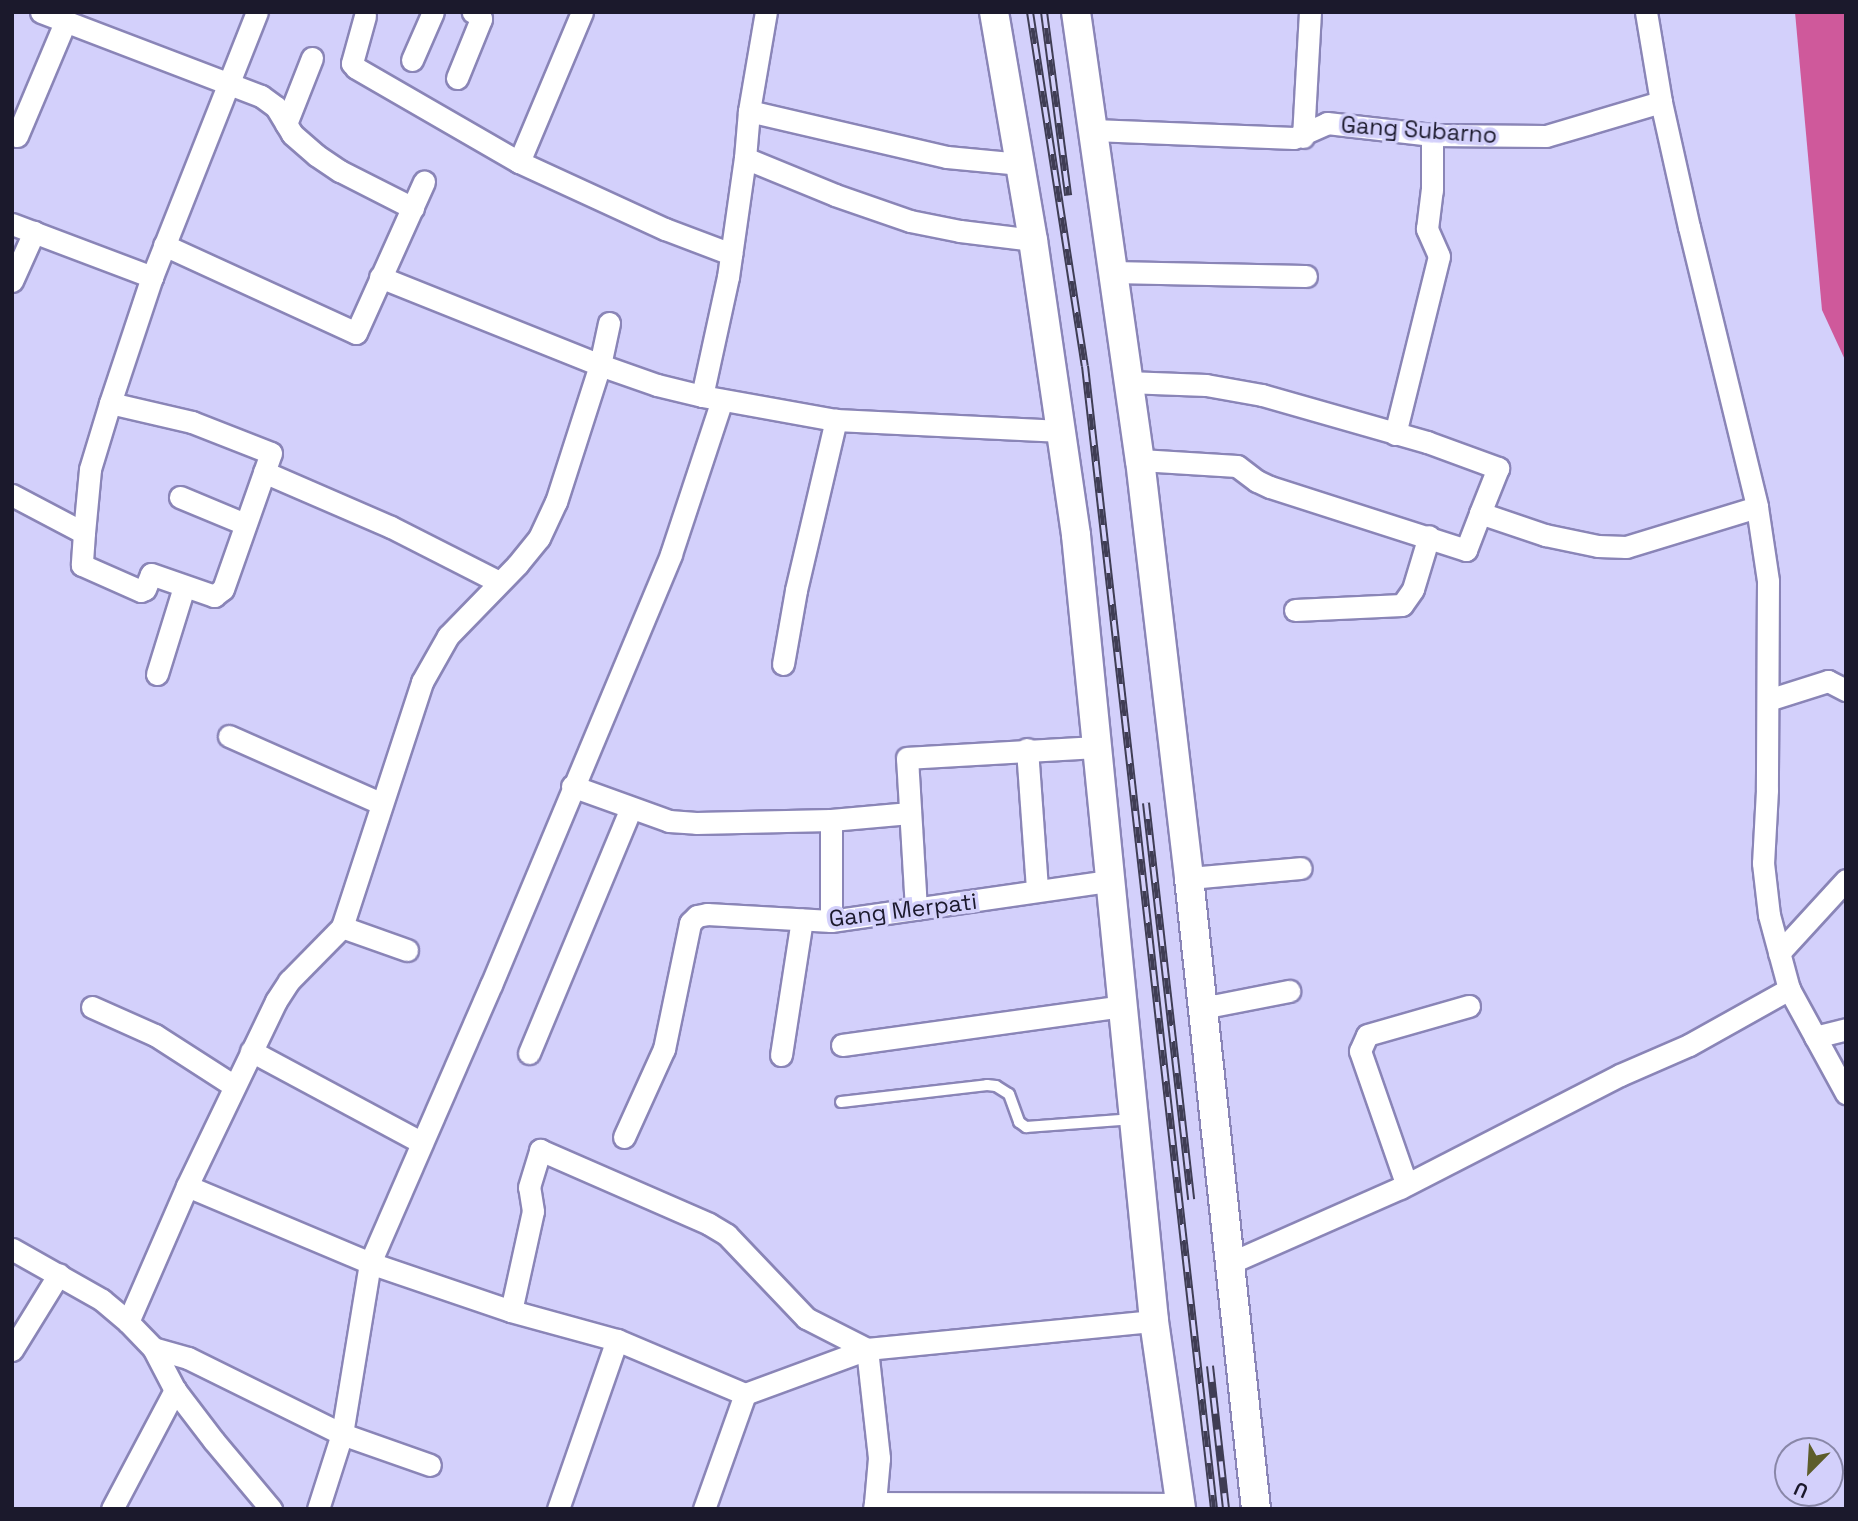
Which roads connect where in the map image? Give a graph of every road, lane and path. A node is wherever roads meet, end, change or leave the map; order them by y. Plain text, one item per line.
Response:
1 (41, 12) edge
2 (257, 12) edge
3 (433, 12) edge
4 (473, 12) edge
5 (582, 12) edge
6 (766, 12) edge
7 (994, 12) edge
8 (1076, 12) edge
9 (1310, 12) edge
10 (1646, 12) edge
11 (365, 16) dead end
12 (66, 20) junction
13 (312, 58) dead end
14 (412, 60) dead end
15 (457, 78) dead end
16 (228, 81) junction
17 (1661, 102) junction
18 (749, 111) junction
19 (286, 124) junction
20 (1093, 130) junction
21 (1432, 135) junction
22 (17, 136) dead end
23 (1303, 136) junction
24 (745, 158) junction
25 (519, 162) junction
26 (1021, 164) junction
27 (424, 182) dead end
28 (413, 208) junction
29 (12, 224) edge
30 (34, 232) junction
31 (1033, 240) junction
32 (164, 245) junction
33 (731, 254) junction
34 (1111, 272) junction
35 (1306, 276) dead end
36 (152, 277) junction
37 (380, 277) junction
38 (12, 281) edge
39 (609, 323) dead end
40 (600, 365) junction
41 (1126, 382) junction
42 (712, 398) junction
43 (110, 403) junction
44 (836, 420) junction
45 (1062, 431) junction
46 (1395, 434) junction
47 (1140, 460) junction
48 (264, 472) junction
49 (12, 495) edge
50 (180, 497) dead end
51 (1757, 507) junction
52 (1480, 513) junction
53 (245, 524) junction
54 (84, 533) junction
55 (1429, 536) junction
56 (499, 582) junction
57 (184, 587) junction
58 (1295, 610) dead end
59 (783, 664) dead end
60 (157, 674) dead end
61 (1846, 690) edge
62 (1768, 700) junction
63 (229, 736) dead end
64 (1096, 747) junction
65 (1027, 749) junction
66 (572, 786) junction
67 (380, 803) junction
68 (631, 808) junction
69 (911, 813) junction
70 (831, 820) junction
71 (1301, 868) dead end
72 (1189, 878) junction
73 (1846, 880) edge
74 (1109, 881) junction
75 (1037, 890) junction
76 (916, 909) junction
77 (802, 920) junction
78 (831, 921) junction
79 (342, 927) junction
80 (407, 950) dead end
81 (1779, 953) junction
82 (1789, 989) junction
83 (1289, 990) dead end
84 (1122, 1006) junction
85 (1469, 1006) dead end
86 (92, 1007) dead end
87 (1202, 1008) junction
88 (1846, 1028) edge
89 (1815, 1037) junction
90 (842, 1045) dead end
91 (251, 1051) junction
92 (529, 1053) dead end
93 (781, 1055) dead end
94 (234, 1086) junction
95 (1846, 1093) edge
96 (841, 1102) dead end
97 (1134, 1119) junction
98 (624, 1137) dead end
99 (421, 1142) junction
100 (1406, 1183) junction
101 (187, 1186) junction
102 (12, 1248) edge
103 (370, 1263) junction
104 (1230, 1263) junction
105 (59, 1274) junction
106 (511, 1311) junction
107 (1154, 1321) junction
108 (128, 1322) junction
109 (617, 1340) junction
110 (153, 1348) junction
111 (867, 1349) junction
112 (12, 1350) edge
113 (175, 1390) junction
114 (745, 1394) junction
115 (342, 1434) junction
116 (430, 1465) dead end
117 (874, 1506) edge
118 (1180, 1506) edge
119 (112, 1509) edge
120 (271, 1509) edge
121 (318, 1509) edge
122 (558, 1509) edge
123 (704, 1509) edge
124 (1256, 1509) edge

1 - 12 street
2 - 16 street
3 - 14 street
4 - 15 street
5 - 25 street
6 - 18 street
7 - 26 main road
8 - 20 main road
9 - 23 street
10 - 17 street
11 - 25 street
12 - 16 street
12 - 22 street
13 - 19 street
16 - 19 street
16 - 32 street
17 - 21 street, Gang Subarno
17 - 51 street
18 - 24 street
18 - 26 street
19 - 28 street
20 - 23 street, Gang Subarno
20 - 34 main road
21 - 23 street, Gang Subarno
21 - 46 street
24 - 31 street
24 - 33 street
25 - 33 street
26 - 31 main road
27 - 28 street
28 - 37 street
29 - 30 street
30 - 36 street
30 - 38 street
31 - 45 main road
32 - 36 street
32 - 37 street
33 - 42 street
34 - 35 street
34 - 41 main road
36 - 43 street
37 - 40 street
39 - 40 street
40 - 42 street
40 - 56 street
41 - 46 street
41 - 47 main road
42 - 44 street
42 - 66 street
43 - 48 street
43 - 54 street
44 - 45 street
44 - 59 street
45 - 64 main road
46 - 52 street
47 - 55 street
47 - 72 main road
48 - 53 street
48 - 56 street
49 - 54 street
50 - 53 street
51 - 52 street
51 - 62 street
52 - 55 street
53 - 57 street
54 - 57 street
55 - 58 street
56 - 67 street
57 - 60 street
61 - 62 street
62 - 81 street
63 - 67 street
64 - 65 street
64 - 74 main road
65 - 69 street
65 - 75 street
66 - 68 street
66 - 99 street
67 - 79 street
68 - 70 street
68 - 92 street
69 - 70 street
69 - 76 street
70 - 78 street
71 - 72 street
72 - 87 main road
73 - 81 street
74 - 75 street, Gang Merpati
74 - 84 main road
75 - 76 street, Gang Merpati
76 - 78 street, Gang Merpati
77 - 78 street, Gang Merpati
77 - 93 street
77 - 98 street, Gang Merpati
79 - 80 street
79 - 91 street
81 - 82 street
82 - 89 street
82 - 100 street
83 - 87 street
84 - 90 street
84 - 97 main road
85 - 100 street
86 - 94 street
87 - 104 main road
88 - 89 street
89 - 95 street
91 - 94 street
91 - 99 street
94 - 101 street
96 - 97 lane
97 - 107 main road
99 - 103 street
100 - 104 street
101 - 103 street
101 - 108 street
102 - 105 street
103 - 106 street
103 - 115 street
104 - 124 main road
105 - 108 street
105 - 112 street
106 - 109 street
106 - 111 street
107 - 111 street
107 - 118 main road
108 - 110 street
109 - 114 street
109 - 122 street
110 - 113 street
110 - 115 street
111 - 114 street
111 - 117 street
113 - 119 street
113 - 120 street
114 - 123 street
115 - 116 street
115 - 121 street
117 - 118 street

